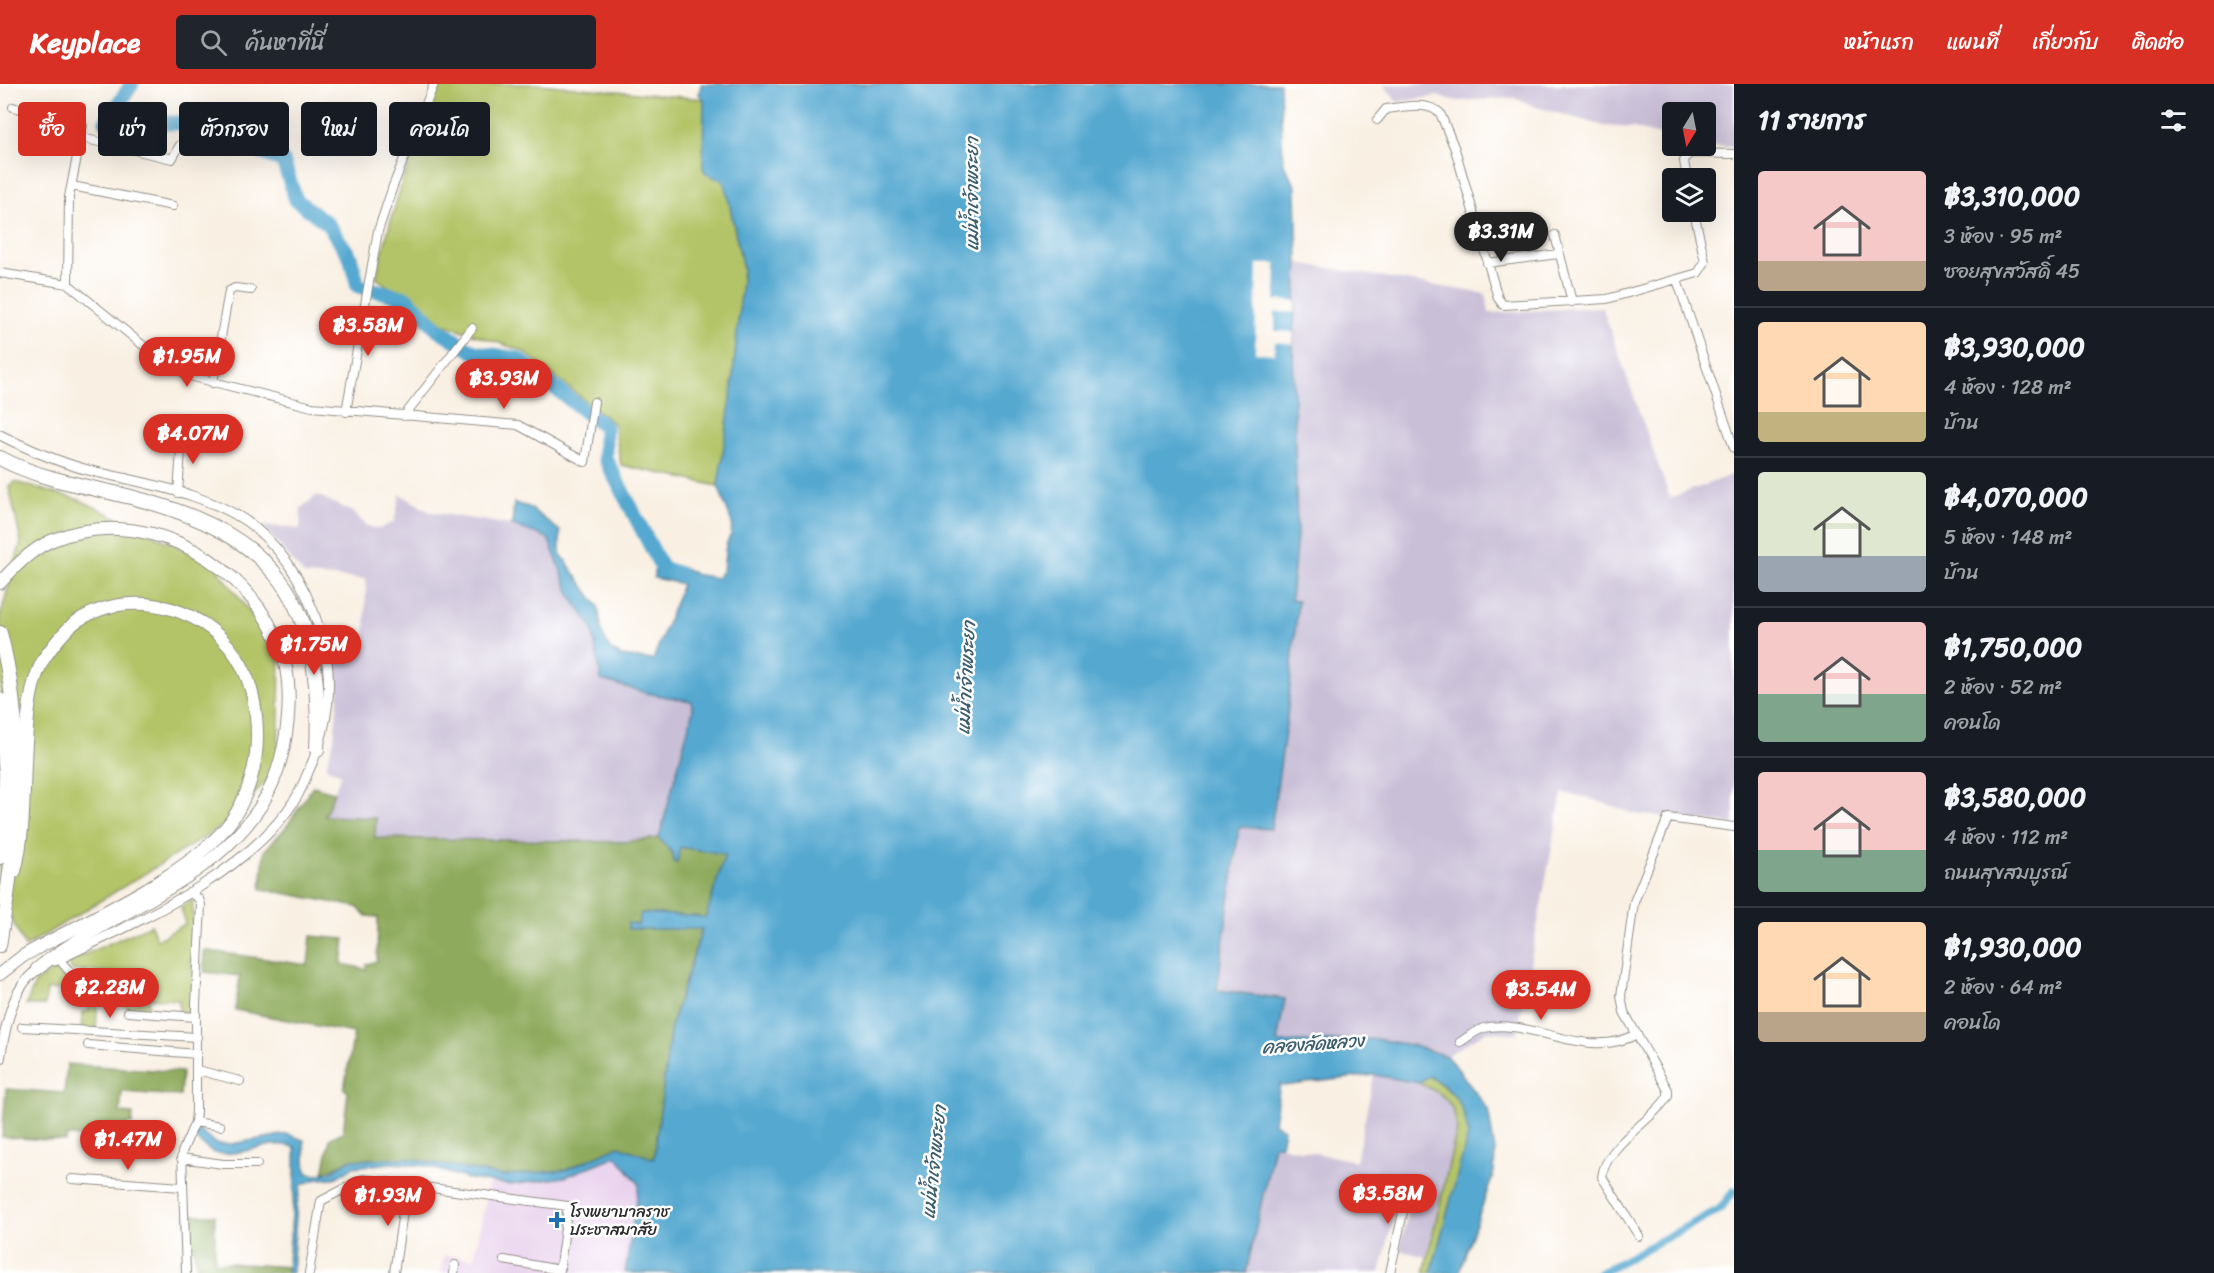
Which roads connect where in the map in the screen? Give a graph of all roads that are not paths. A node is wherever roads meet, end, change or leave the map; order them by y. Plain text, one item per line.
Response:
1 (434, 84) edge
2 (13, 107) dead end
3 (18, 108) edge
4 (1377, 120) dead end
5 (86, 139) edge
6 (179, 150) edge
7 (1734, 154) edge
8 (78, 156) edge
9 (1685, 168) edge
10 (72, 186) junction
11 (173, 206) dead end
12 (1696, 222) edge
13 (1555, 236) dead end
14 (1560, 254) junction
15 (1487, 263) junction
16 (0, 273) edge
17 (1677, 280) junction
18 (68, 284) junction
19 (251, 290) dead end
20 (1572, 302) junction
21 (471, 331) dead end
22 (213, 383) junction
23 (594, 402) dead end
24 (346, 412) junction
25 (404, 416) junction
26 (1730, 425) edge
27 (0, 435) edge
28 (182, 436) dead end
29 (1734, 448) edge
30 (0, 458) edge
31 (178, 493) junction
32 (0, 583) edge
33 (0, 633) edge
34 (0, 700) edge
35 (317, 750) junction
36 (1734, 827) edge
37 (0, 857) edge
38 (189, 892) junction
39 (6, 903) junction
40 (0, 946) edge
41 (59, 959) junction
42 (37, 969) junction
43 (0, 974) edge
44 (140, 988) dead end
45 (128, 1012) dead end
46 (196, 1017) junction
47 (22, 1028) dead end
48 (1637, 1034) junction
49 (197, 1037) junction
50 (1460, 1042) dead end
51 (88, 1045) dead end
52 (197, 1054) junction
53 (0, 1059) edge
54 (197, 1070) junction
55 (240, 1081) dead end
56 (195, 1122) junction
57 (220, 1126) dead end
58 (182, 1158) junction
59 (257, 1164) dead end
60 (72, 1179) dead end
61 (407, 1184) junction
62 (1409, 1184) dead end
63 (182, 1188) junction
64 (1639, 1236) dead end
65 (504, 1260) dead end
66 (559, 1271) edge
67 (186, 1273) edge
68 (309, 1273) edge
69 (394, 1273) edge
70 (1390, 1273) edge

1 - 24 street
2 - 3 street
4 - 15 street
5 - 6 street
7 - 9 street
8 - 10 street
10 - 11 street
10 - 18 street
12 - 17 street
13 - 14 street
14 - 15 street
14 - 20 street
15 - 20 street
16 - 18 street
17 - 20 street
17 - 26 street
18 - 22 street
19 - 22 street
21 - 25 street
22 - 24 street
23 - 25 street
24 - 25 street
26 - 29 street
27 - 31 street
28 - 31 street
30 - 35 highway
31 - 35 street
32 - 42 main road
33 - 39 highway
34 - 37 highway
35 - 38 street
36 - 48 street
38 - 41 street
38 - 46 street
39 - 40 main road
39 - 43 main road
41 - 42 street
41 - 44 street
42 - 53 street
45 - 46 street
46 - 49 street
47 - 49 street
48 - 50 street
48 - 64 street
49 - 52 street
51 - 52 street
52 - 54 street
54 - 55 street
54 - 56 street
56 - 57 street
56 - 58 street
58 - 59 street
58 - 63 street
60 - 63 street
61 - 66 street
61 - 68 street
61 - 69 street
62 - 70 street
63 - 67 street
65 - 66 street

